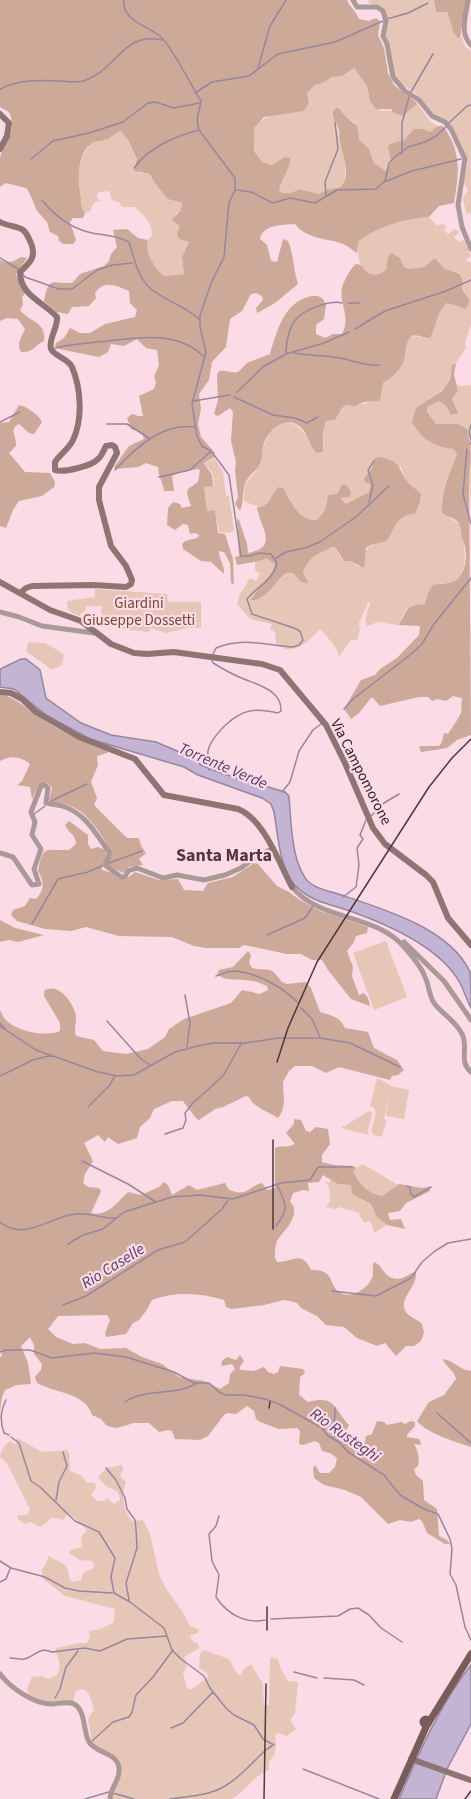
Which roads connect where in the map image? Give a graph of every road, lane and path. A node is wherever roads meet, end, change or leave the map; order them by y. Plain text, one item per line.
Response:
1 (353, 0) edge
2 (468, 0) edge
3 (471, 45) edge
4 (0, 114) edge
5 (0, 149) edge
6 (0, 222) edge
7 (471, 249) edge
8 (0, 582) edge
9 (20, 593) junction
10 (0, 612) edge
11 (79, 620) junction
12 (76, 629) junction
13 (98, 635) junction
14 (0, 692) edge
15 (272, 849) junction
16 (0, 853) edge
17 (292, 887) joint
18 (386, 932) junction
19 (471, 945) edge
20 (471, 1020) edge
21 (471, 1072) edge
22 (471, 1654) edge
23 (0, 1674) edge
24 (413, 1760) junction
25 (471, 1780) edge
26 (110, 1795) edge
27 (394, 1799) edge

1 - 7 street
2 - 3 street
4 - 5 main road
6 - 9 main road
8 - 9 main road
9 - 11 main road
10 - 12 street
11 - 12 street
11 - 13 main road, Via Campomorone
12 - 13 street
13 - 19 main road, Via Campomorone
14 - 15 main road
15 - 16 street
15 - 17 main road
17 - 18 street
18 - 20 street
18 - 21 street
22 - 24 main road
23 - 26 street
24 - 25 main road
24 - 27 main road

